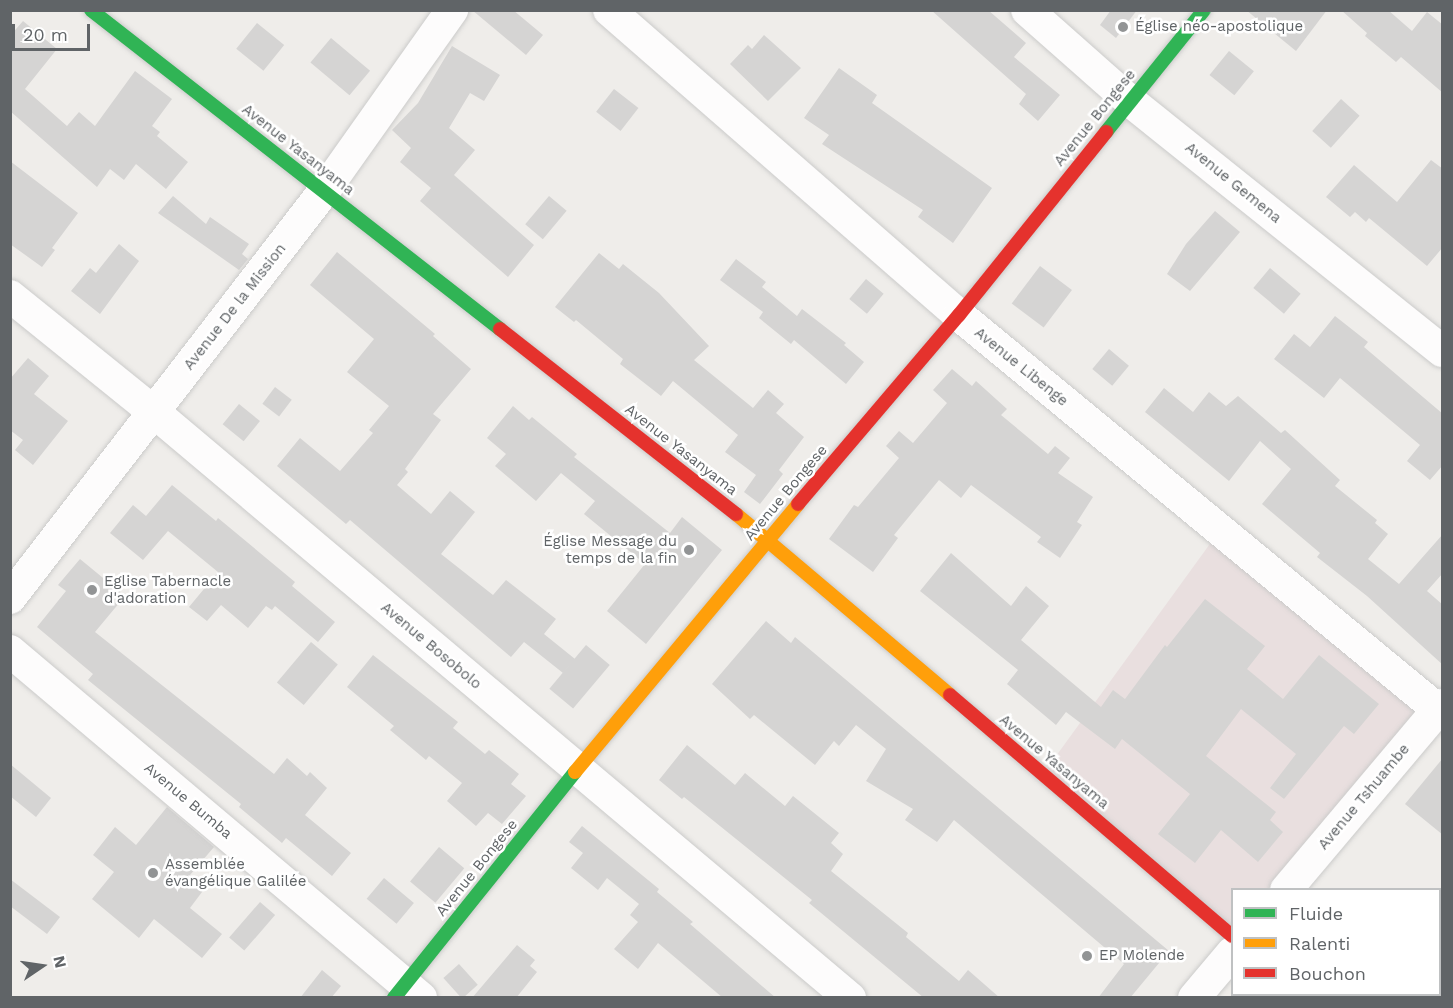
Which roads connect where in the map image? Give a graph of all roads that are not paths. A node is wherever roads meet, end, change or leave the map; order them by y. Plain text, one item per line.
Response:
1 (91, 10) edge
2 (452, 10) edge
3 (609, 10) edge
4 (1027, 10) edge
5 (1204, 10) edge
6 (1130, 101) junction
7 (324, 190) junction
8 (10, 296) edge
9 (959, 315) junction
10 (1443, 351) edge
11 (154, 412) junction
12 (768, 539) junction
13 (10, 598) edge
14 (10, 651) edge
15 (1441, 709) edge
16 (577, 770) junction
17 (1288, 888) edge
18 (1231, 934) edge
19 (1231, 955) edge
20 (407, 993) edge
21 (850, 998) edge
22 (1194, 998) edge

1 - 7 street, Avenue Yasanyama
2 - 7 street, Avenue De la Mission
3 - 9 street, Avenue Libenge
4 - 6 street, Avenue Gemena
5 - 6 street, Avenue Bongese
6 - 9 street, Avenue Bongese
6 - 10 street, Avenue Gemena
7 - 11 street, Avenue De la Mission
7 - 12 street, Avenue Yasanyama
8 - 11 street, Avenue Bosobolo
9 - 12 street, Avenue Bongese
9 - 15 street, Avenue Libenge
11 - 13 street, Avenue De la Mission
11 - 16 street, Avenue Bosobolo
12 - 16 street, Avenue Bongese
12 - 18 street, Avenue Yasanyama
14 - 20 street, Avenue Bumba
15 - 17 street, Avenue Tshuambe
16 - 20 street, Avenue Bongese
16 - 21 street, Avenue Bosobolo
19 - 22 street

